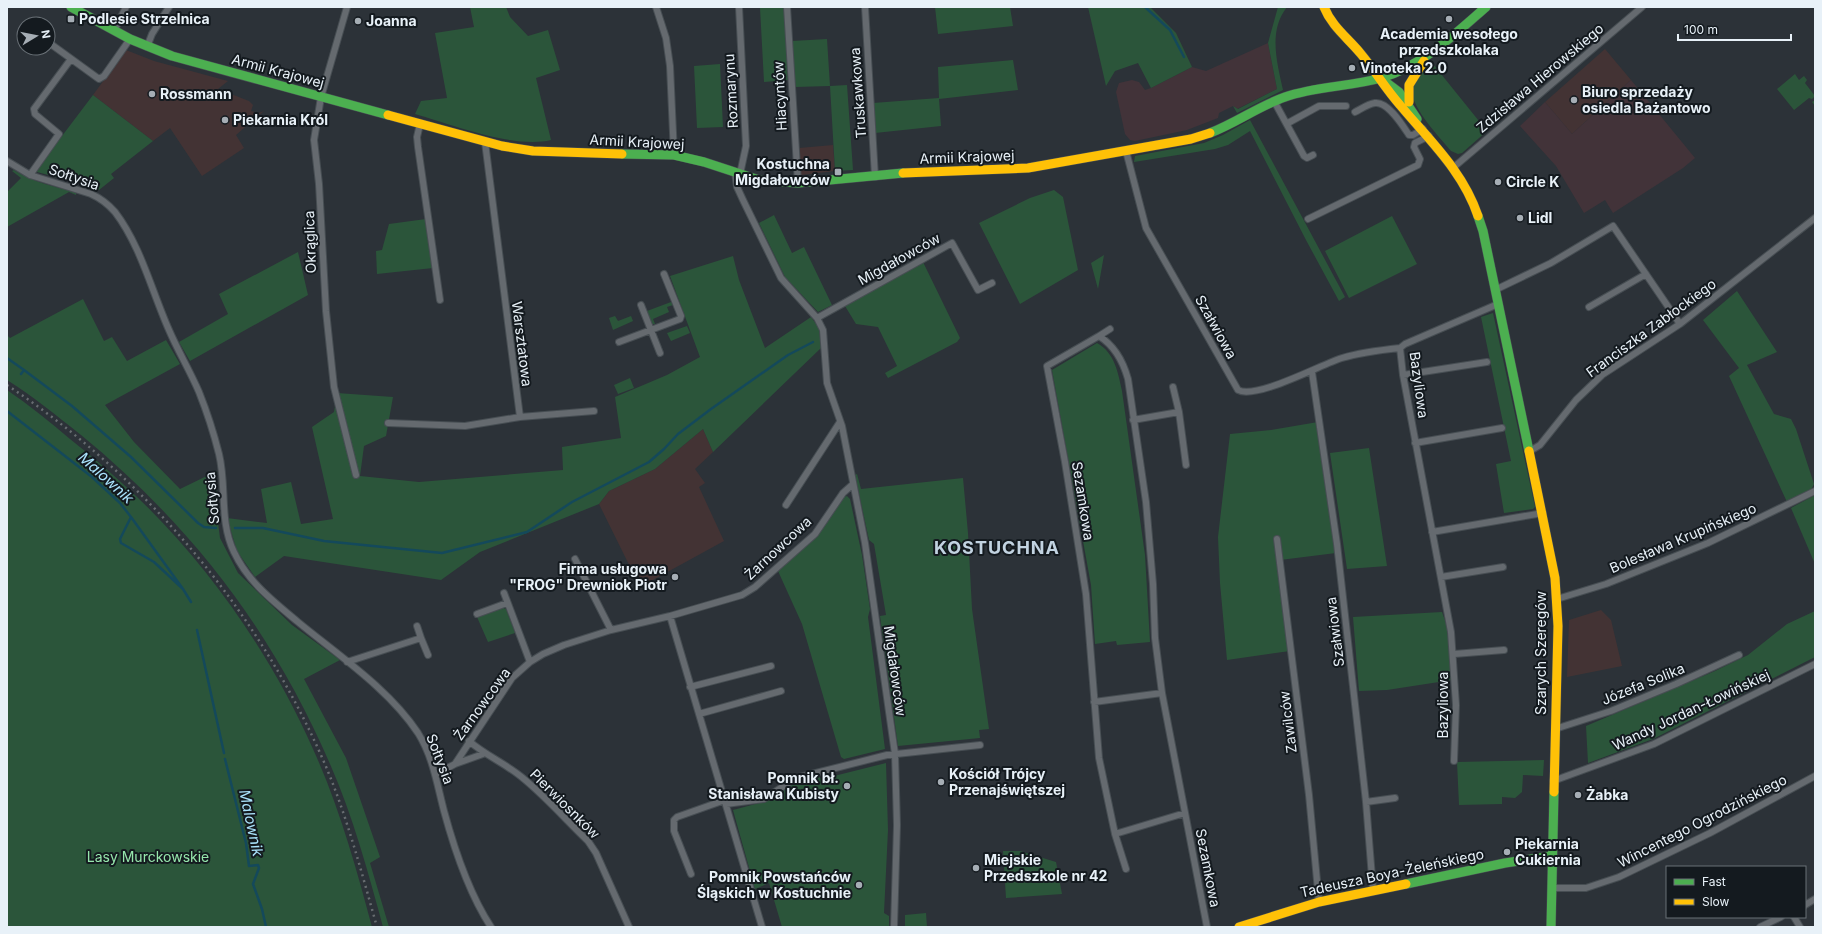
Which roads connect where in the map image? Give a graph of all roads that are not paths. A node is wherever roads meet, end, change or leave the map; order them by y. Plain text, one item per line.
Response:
1 (71, 7) edge
2 (126, 7) edge
3 (169, 7) edge
4 (347, 7) edge
5 (656, 7) edge
6 (739, 7) edge
7 (787, 7) edge
8 (865, 7) edge
9 (1324, 7) edge
10 (1486, 7) edge
11 (1642, 7) edge
12 (81, 9) edge
13 (114, 31) junction
14 (130, 39) junction
15 (147, 47) junction
16 (56, 48) edge
17 (1427, 57) junction
18 (71, 59) junction
19 (1380, 78) junction
20 (321, 97) junction
21 (1274, 101) junction
22 (1346, 106) dead end
23 (1410, 107) junction
24 (1355, 112) dead end
25 (1288, 123) junction
26 (420, 124) junction
27 (1424, 131) junction
28 (485, 142) junction
29 (1126, 151) junction
30 (674, 155) junction
31 (1313, 155) dead end
32 (7, 161) edge
33 (1454, 167) junction
34 (738, 173) junction
35 (30, 175) junction
36 (875, 177) junction
37 (798, 184) junction
38 (1815, 218) edge
39 (1308, 219) dead end
40 (664, 274) dead end
41 (1646, 274) junction
42 (992, 283) dead end
43 (1495, 290) junction
44 (440, 300) dead end
45 (1498, 304) junction
46 (642, 305) dead end
47 (1590, 307) dead end
48 (817, 318) junction
49 (1680, 324) junction
50 (1110, 329) dead end
51 (651, 330) junction
52 (1099, 336) junction
53 (619, 342) dead end
54 (1400, 348) junction
55 (660, 353) dead end
56 (1487, 362) dead end
57 (1312, 372) junction
58 (1403, 375) junction
59 (1174, 387) dead end
60 (594, 411) dead end
61 (1179, 412) junction
62 (520, 417) junction
63 (1133, 420) junction
64 (840, 422) junction
65 (388, 423) dead end
66 (1502, 428) dead end
67 (1415, 443) junction
68 (1530, 451) junction
69 (1186, 465) dead end
70 (356, 475) dead end
71 (852, 485) junction
72 (1815, 491) edge
73 (786, 504) dead end
74 (1542, 512) junction
75 (1432, 532) junction
76 (1277, 539) dead end
77 (575, 559) dead end
78 (1503, 567) dead end
79 (1441, 577) junction
80 (504, 593) dead end
81 (1557, 599) junction
82 (507, 603) junction
83 (477, 614) dead end
84 (670, 616) junction
85 (417, 626) dead end
86 (611, 630) junction
87 (421, 638) junction
88 (1504, 650) dead end
89 (428, 654) dead end
90 (1454, 654) junction
91 (1739, 655) dead end
92 (347, 662) junction
93 (530, 662) junction
94 (1815, 664) edge
95 (771, 666) dead end
96 (690, 687) junction
97 (781, 691) dead end
98 (1162, 693) junction
99 (1094, 702) junction
100 (699, 714) junction
101 (1555, 729) junction
102 (469, 741) junction
103 (980, 745) dead end
104 (483, 754) junction
105 (895, 754) junction
106 (1454, 761) dead end
107 (455, 764) junction
108 (436, 774) junction
109 (1815, 776) edge
110 (1553, 781) junction
111 (1395, 798) dead end
112 (726, 802) junction
113 (1366, 802) junction
114 (1185, 813) junction
115 (1115, 834) junction
116 (1552, 856) junction
117 (1126, 869) dead end
118 (691, 874) dead end
119 (1552, 888) junction
120 (1373, 890) junction
121 (1815, 899) edge
122 (1319, 902) junction
123 (1806, 904) edge
124 (1779, 918) edge
125 (1795, 918) edge
126 (491, 927) edge
127 (629, 927) edge
128 (762, 927) edge
129 (894, 927) edge
130 (1207, 927) edge
131 (1239, 927) edge
132 (1551, 927) edge
133 (1760, 927) edge
134 (1800, 927) edge

1 - 12 street, Armii Krajowej
2 - 13 street
3 - 15 street
4 - 20 street, Okrąglica
5 - 30 street
6 - 34 street, Rozmarynu
7 - 37 street, Hiacyntów
8 - 36 street, Truskawkowa
9 - 19 street
10 - 17 street, Armii Krajowej
11 - 33 street, Zdzisława Hierowskiego
12 - 13 street, Armii Krajowej
13 - 14 street, Armii Krajowej
14 - 15 street, Armii Krajowej
14 - 18 street
15 - 20 street, Armii Krajowej
16 - 18 street
17 - 19 street, Armii Krajowej
17 - 23 street, Szarych Szeregów
18 - 35 street
19 - 21 street, Armii Krajowej
19 - 23 street, Szarych Szeregów
19 - 27 street, Szarych Szeregów
20 - 26 street, Armii Krajowej
20 - 70 street, Okrąglica
21 - 25 street
21 - 29 street, Armii Krajowej
22 - 25 street
23 - 27 street, Szarych Szeregów
24 - 27 street
25 - 31 street
26 - 28 street, Armii Krajowej
26 - 44 street
27 - 33 street, Szarych Szeregów
27 - 39 street
28 - 30 street, Armii Krajowej
28 - 62 street, Warsztatowa
29 - 36 street, Armii Krajowej
29 - 57 street, Szałwiowa
30 - 34 street, Armii Krajowej
32 - 35 street, Sołtysia
33 - 43 street, Szarych Szeregów
34 - 37 street, Armii Krajowej
34 - 48 street, Migdałowców
35 - 92 street, Sołtysia
36 - 37 street, Armii Krajowej
38 - 49 street, Franciszka Zabłockiego
40 - 51 street
41 - 43 street
41 - 47 street
41 - 49 street
42 - 48 street, Migdałowców
43 - 45 street, Szarych Szeregów
45 - 54 street, Bazyliowa
45 - 68 street, Szarych Szeregów
46 - 51 street
48 - 64 street, Migdałowców
49 - 68 street, Franciszka Zabłockiego
50 - 52 street, Sezamkowa
51 - 53 street
51 - 55 street
52 - 63 street, Sezamkowa
52 - 99 street, Sezamkowa
54 - 57 street, Szałwiowa
54 - 58 street, Bazyliowa
56 - 58 street
57 - 113 street, Szałwiowa
58 - 67 street, Bazyliowa
59 - 61 street
60 - 62 street
61 - 63 street
61 - 69 street
62 - 65 street
63 - 98 street, Sezamkowa
64 - 71 street, Migdałowców
64 - 73 street
66 - 67 street
67 - 75 street, Bazyliowa
68 - 74 street, Szarych Szeregów
71 - 84 street, Żarnowcowa
71 - 105 street, Migdałowców
72 - 81 street, Bolesława Krupińskiego
74 - 75 street
74 - 81 street, Szarych Szeregów
75 - 79 street, Bazyliowa
76 - 122 street, Zawilców
77 - 86 street
78 - 79 street
79 - 90 street, Bazyliowa
80 - 82 street, Żarnowcowa
81 - 101 street, Szarych Szeregów
82 - 83 street
82 - 93 street, Żarnowcowa
84 - 86 street, Żarnowcowa
84 - 96 street
85 - 87 street
86 - 93 street, Żarnowcowa
87 - 89 street
87 - 92 street
88 - 90 street
90 - 106 street, Bazyliowa
91 - 101 street, Józefa Solika
92 - 108 street, Sołtysia
93 - 102 street, Żarnowcowa
94 - 110 street, Wandy Jordan-Łowińskiej
95 - 96 street
96 - 100 street
97 - 100 street
98 - 99 street
98 - 114 street, Sezamkowa
99 - 115 street, Sezamkowa
100 - 112 street
101 - 110 street, Szarych Szeregów
102 - 104 street, Pierwiosnków
102 - 107 street, Żarnowcowa
103 - 105 street
104 - 107 street
104 - 127 street, Pierwiosnków
105 - 112 street
105 - 129 street, Migdałowców
107 - 108 street
108 - 126 street, Sołtysia
109 - 119 street, Wincentego Ogrodzińskiego
110 - 116 street, Szarych Szeregów
111 - 113 street
112 - 118 street
112 - 128 street
113 - 120 street, Szałwiowa
114 - 115 street, Sezamkowa
114 - 130 street, Sezamkowa
115 - 117 street, Sezamkowa
116 - 119 street, Szarych Szeregów
116 - 120 street, Tadeusza Boya-Żeleńskiego
119 - 132 street, Szarych Szeregów
120 - 122 street, Tadeusza Boya-Żeleńskiego
121 - 123 street
122 - 131 street, Tadeusza Boya-Żeleńskiego
124 - 133 street
125 - 134 street

